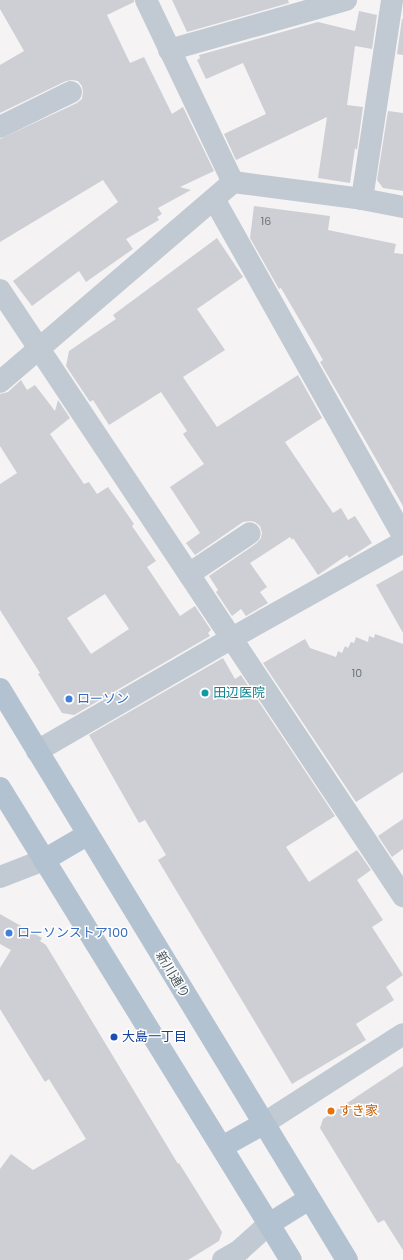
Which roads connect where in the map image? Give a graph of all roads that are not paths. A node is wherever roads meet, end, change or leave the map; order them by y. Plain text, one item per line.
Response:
1 (146, 0) edge
2 (346, 0) edge
3 (392, 0) edge
4 (169, 50) junction
5 (71, 92) dead end
6 (0, 127) edge
7 (233, 182) junction
8 (214, 199) junction
9 (362, 199) junction
10 (403, 207) edge
11 (0, 290) edge
12 (39, 349) junction
13 (0, 382) edge
14 (250, 533) dead end
15 (403, 536) edge
16 (403, 542) edge
17 (190, 574) junction
18 (232, 638) junction
19 (0, 689) edge
20 (37, 751) junction
21 (0, 788) edge
22 (88, 835) junction
23 (44, 860) junction
24 (0, 877) edge
25 (403, 896) edge
26 (403, 1034) edge
27 (263, 1124) junction
28 (222, 1147) junction
29 (309, 1199) junction
30 (269, 1224) junction
31 (223, 1260) edge
32 (291, 1260) edge
33 (346, 1260) edge

1 - 4 street
2 - 4 street
3 - 9 street
4 - 7 street
5 - 6 street
7 - 8 street
7 - 9 street
8 - 12 street
8 - 15 street
9 - 10 street
11 - 12 street
12 - 13 street
12 - 17 street
14 - 17 street
16 - 18 street
17 - 18 street
18 - 20 street
18 - 25 street
19 - 20 main road, 新川通り
20 - 22 main road, 新川通り
21 - 23 main road
22 - 23 main road
22 - 27 main road, 新川通り
23 - 24 street
23 - 28 main road
26 - 27 street
27 - 28 main road
27 - 29 main road, 新川通り
28 - 30 main road
29 - 30 main road
29 - 33 main road, 新川通り
30 - 31 street
30 - 32 main road

